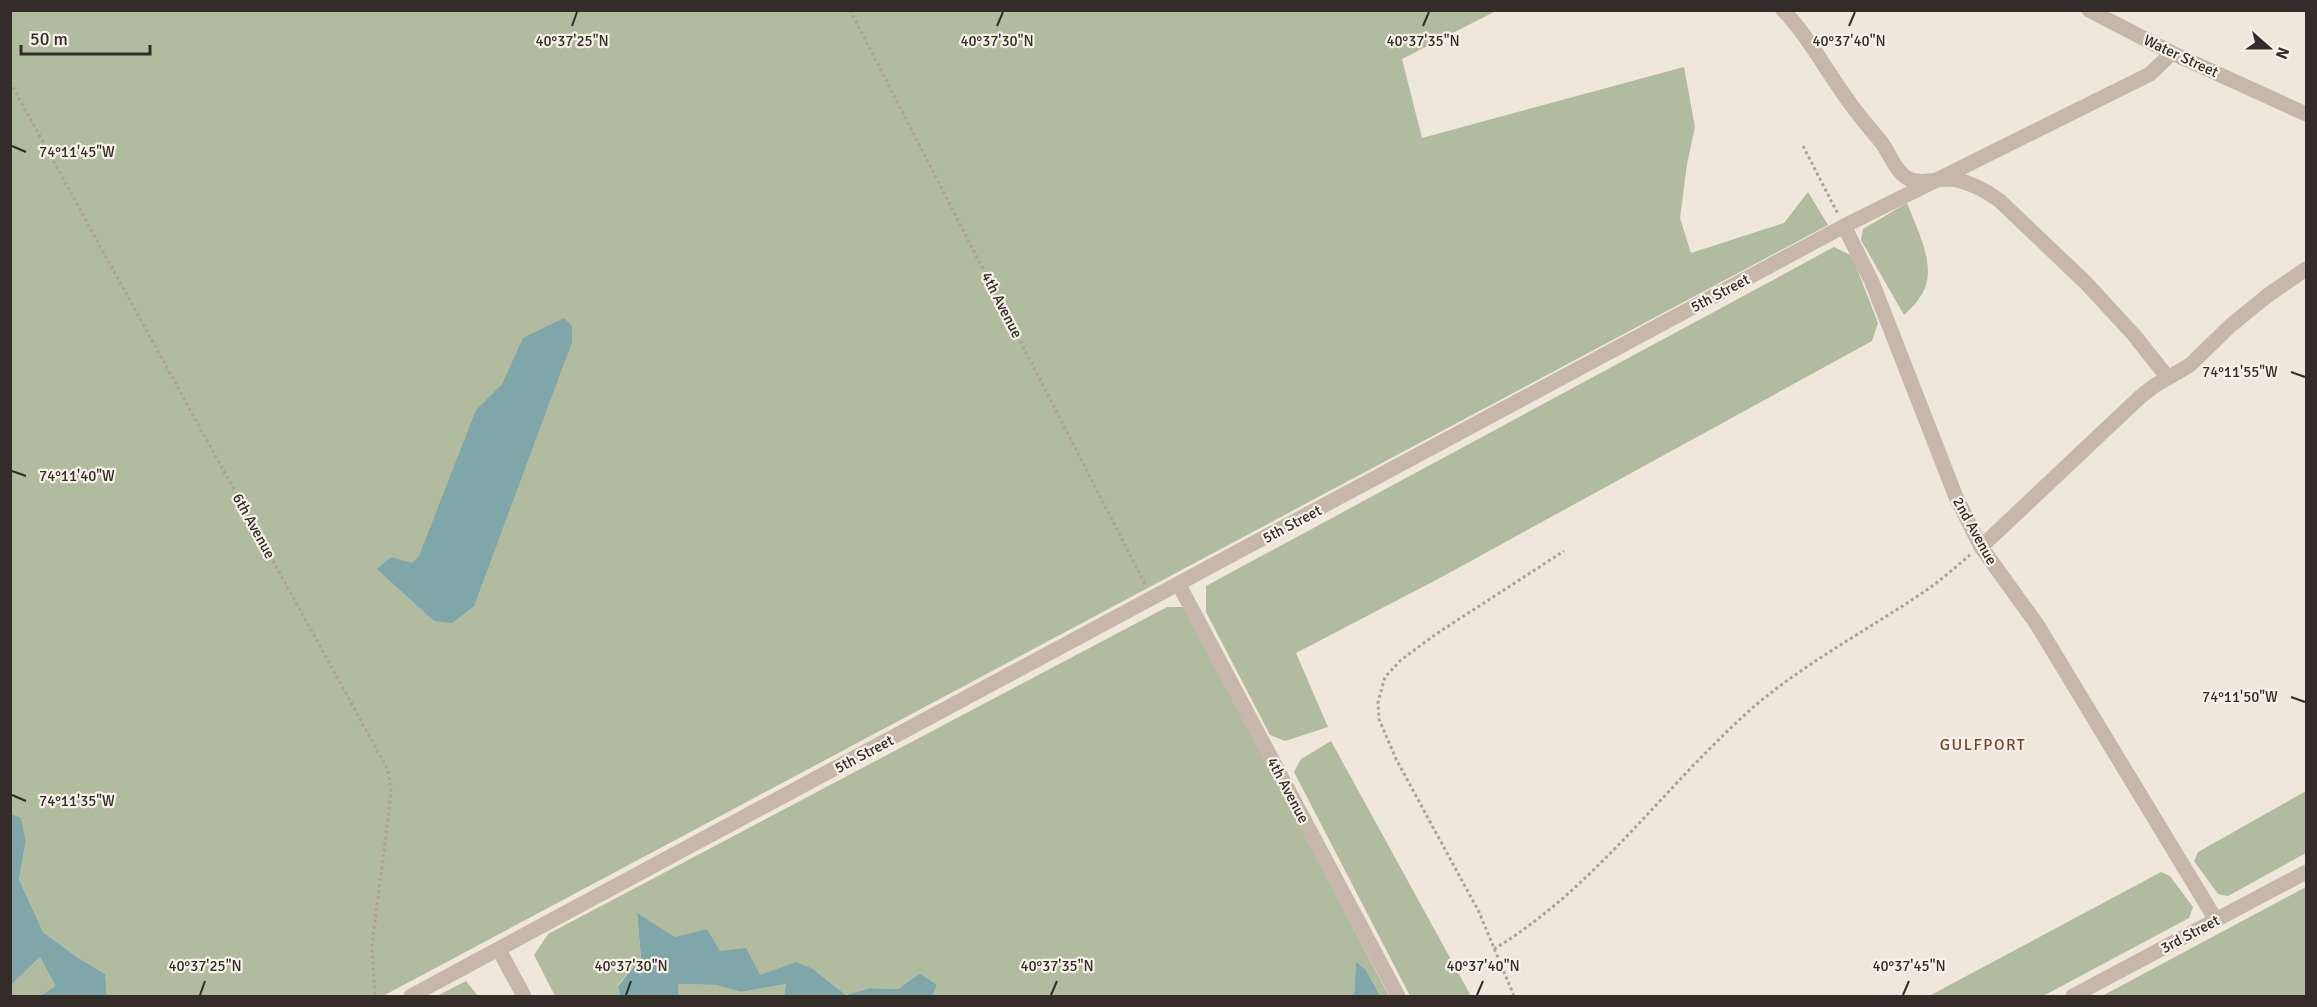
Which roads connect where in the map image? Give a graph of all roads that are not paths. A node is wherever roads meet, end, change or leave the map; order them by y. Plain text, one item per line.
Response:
1 (1783, 10) edge
2 (2089, 10) edge
3 (2172, 53) junction
4 (2307, 114) edge
5 (1937, 180) junction
6 (1844, 226) junction
7 (2307, 269) edge
8 (2168, 378) junction
9 (1981, 547) junction
10 (1179, 585) junction
11 (2307, 872) edge
12 (2216, 920) junction
13 (499, 950) junction
14 (411, 996) edge
15 (524, 996) edge
16 (1398, 996) edge
17 (2073, 996) edge

1 - 5 street
2 - 3 street, Water Street
3 - 4 street, Water Street
3 - 5 street, 5th Street
5 - 6 street, 5th Street
5 - 8 street
6 - 9 street, 2nd Avenue
6 - 10 street, 5th Street
7 - 8 street
8 - 9 street
9 - 12 street, 2nd Avenue
10 - 13 street, 5th Street
10 - 16 street, 4th Avenue
11 - 12 street, 3rd Street
12 - 17 street, 3rd Street
13 - 14 street, 5th Street
13 - 15 street

